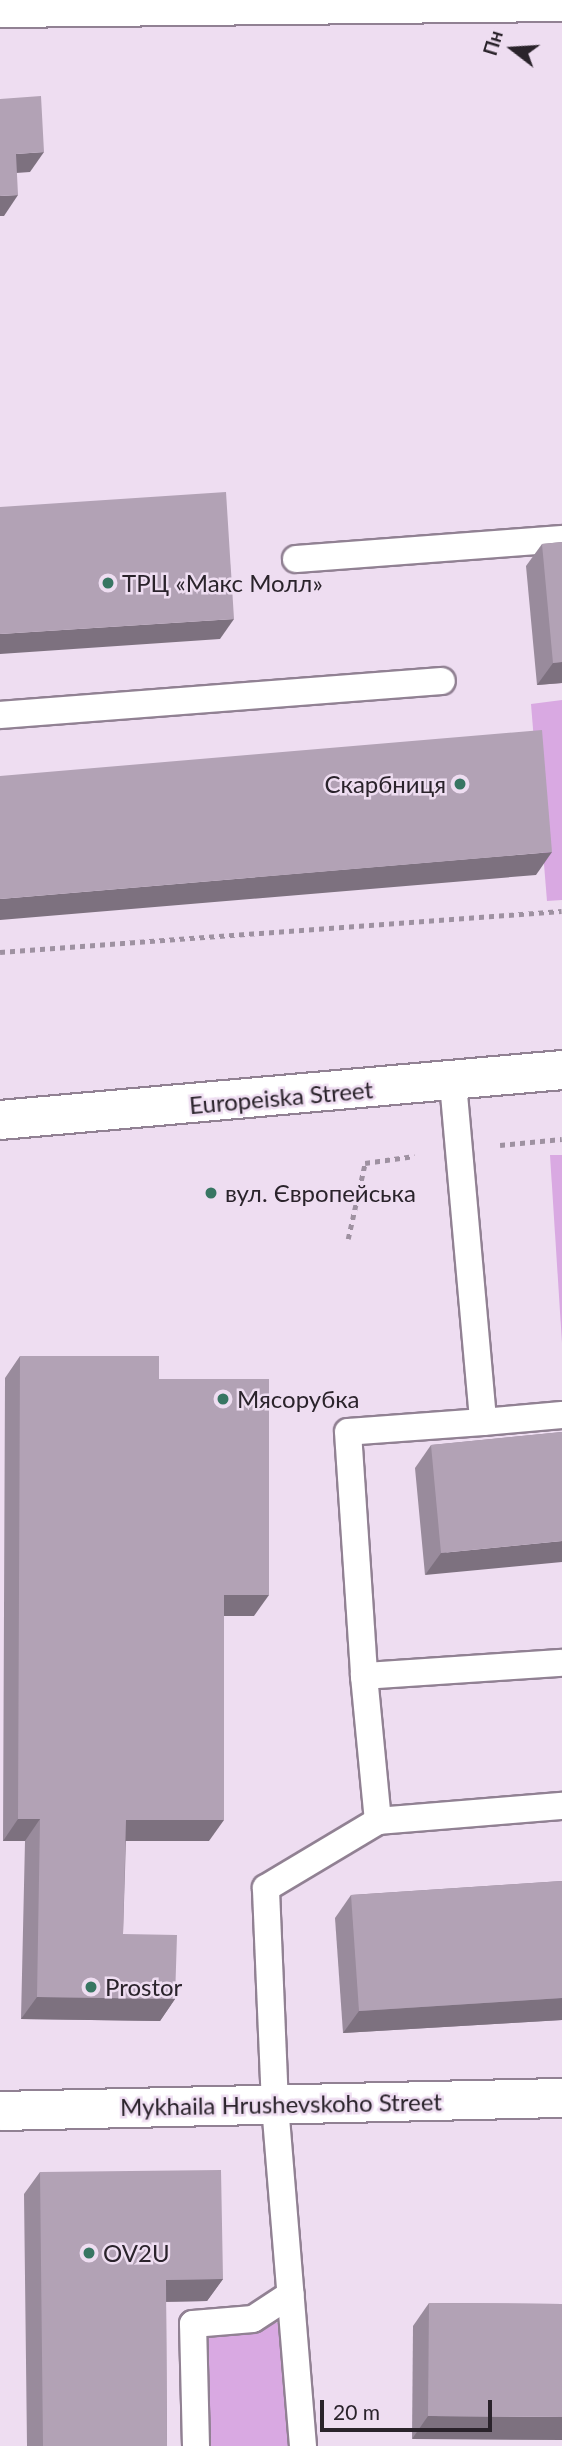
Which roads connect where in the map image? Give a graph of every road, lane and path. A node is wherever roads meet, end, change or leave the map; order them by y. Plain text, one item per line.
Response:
1 (562, 2) edge
2 (0, 8) edge
3 (562, 539) edge
4 (296, 559) dead end
5 (442, 681) dead end
6 (0, 715) edge
7 (562, 911) edge
8 (0, 952) edge
9 (562, 1070) edge
10 (453, 1083) junction
11 (0, 1120) edge
12 (562, 1415) edge
13 (483, 1422) junction
14 (562, 1663) edge
15 (365, 1676) junction
16 (562, 1805) edge
17 (378, 1821) junction
18 (562, 2098) edge
19 (275, 2105) junction
20 (0, 2110) edge
21 (291, 2294) junction
22 (196, 2446) edge
23 (303, 2446) edge

1 - 2 street
3 - 4 lane
5 - 6 lane
7 - 8 path
9 - 10 street, Europeiska Street
10 - 11 street, Europeiska Street
10 - 13 lane
12 - 13 lane
13 - 15 lane
14 - 15 lane
15 - 17 lane
16 - 17 lane
17 - 19 lane
18 - 19 street, Mykhaila Hrushevskoho Street
19 - 20 street, Mykhaila Hrushevskoho Street
19 - 21 lane
21 - 22 lane
21 - 23 lane

